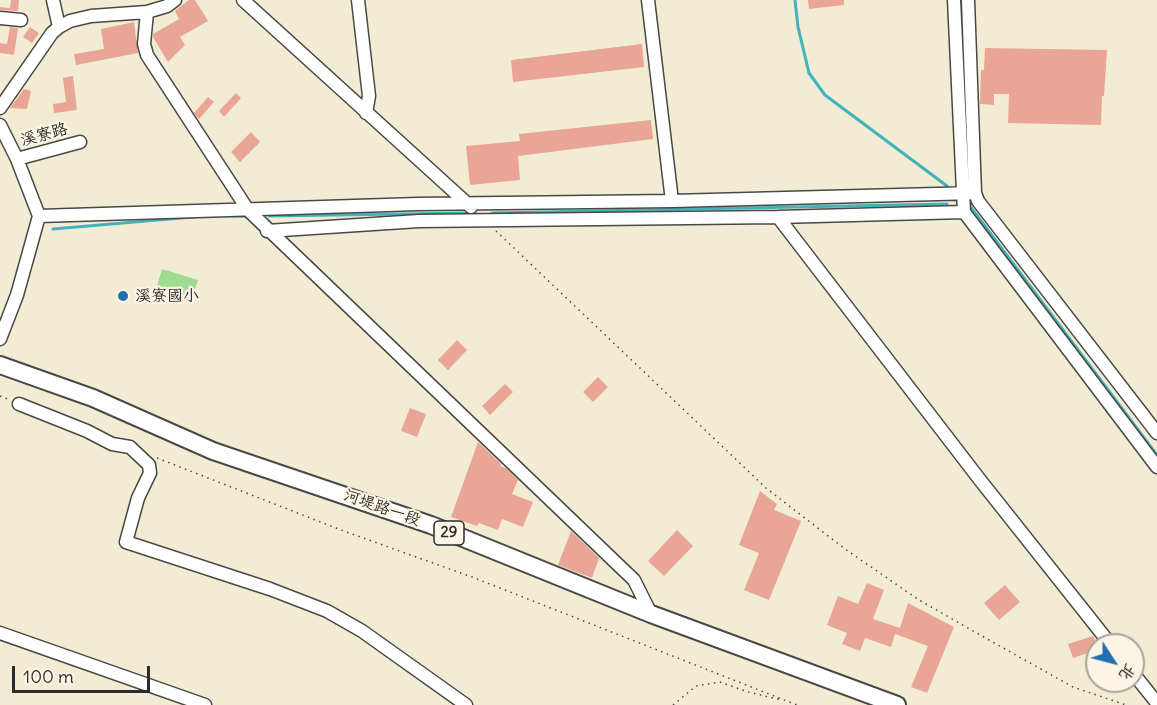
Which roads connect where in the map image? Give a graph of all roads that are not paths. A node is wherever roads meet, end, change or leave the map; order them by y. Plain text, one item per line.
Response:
1 (53, 0) edge
2 (175, 0) edge
3 (243, 0) edge
4 (358, 0) edge
5 (648, 0) edge
6 (954, 0) edge
7 (968, 0) edge
8 (147, 12) junction
9 (0, 18) edge
10 (21, 20) dead end
11 (59, 27) junction
12 (0, 108) edge
13 (366, 113) junction
14 (0, 125) edge
15 (80, 142) dead end
16 (17, 159) junction
17 (975, 193) junction
18 (962, 194) junction
19 (672, 201) junction
20 (469, 204) junction
21 (248, 210) junction
22 (964, 212) junction
23 (39, 216) junction
24 (778, 217) junction
25 (485, 220) junction
26 (267, 231) junction
27 (0, 339) edge
28 (0, 365) edge
29 (19, 404) road end
30 (1157, 433) edge
31 (1157, 467) edge
32 (651, 614) junction
33 (0, 633) edge
34 (1101, 633) edge
35 (1145, 688) edge
36 (1157, 703) edge
37 (205, 705) edge
38 (466, 705) edge
39 (897, 705) edge

1 - 11 street
2 - 8 street
3 - 13 street
4 - 13 street
5 - 19 street
6 - 18 street
7 - 17 street
8 - 11 street
8 - 21 street
9 - 10 street
11 - 12 street
13 - 20 street
14 - 16 street, 溪寮路
15 - 16 street, 溪寮路
16 - 23 street, 溪寮路
17 - 18 street
17 - 30 street
18 - 19 street
18 - 22 street
19 - 20 street
20 - 21 street
20 - 25 street
21 - 23 street
21 - 26 street
22 - 24 street
22 - 31 street
23 - 27 street
24 - 25 street
24 - 34 street
25 - 26 street
26 - 32 street
28 - 32 main road, 河堤路一段 / 29
29 - 38 street
32 - 39 main road, 河堤路一段 / 29
33 - 37 street
35 - 36 street

